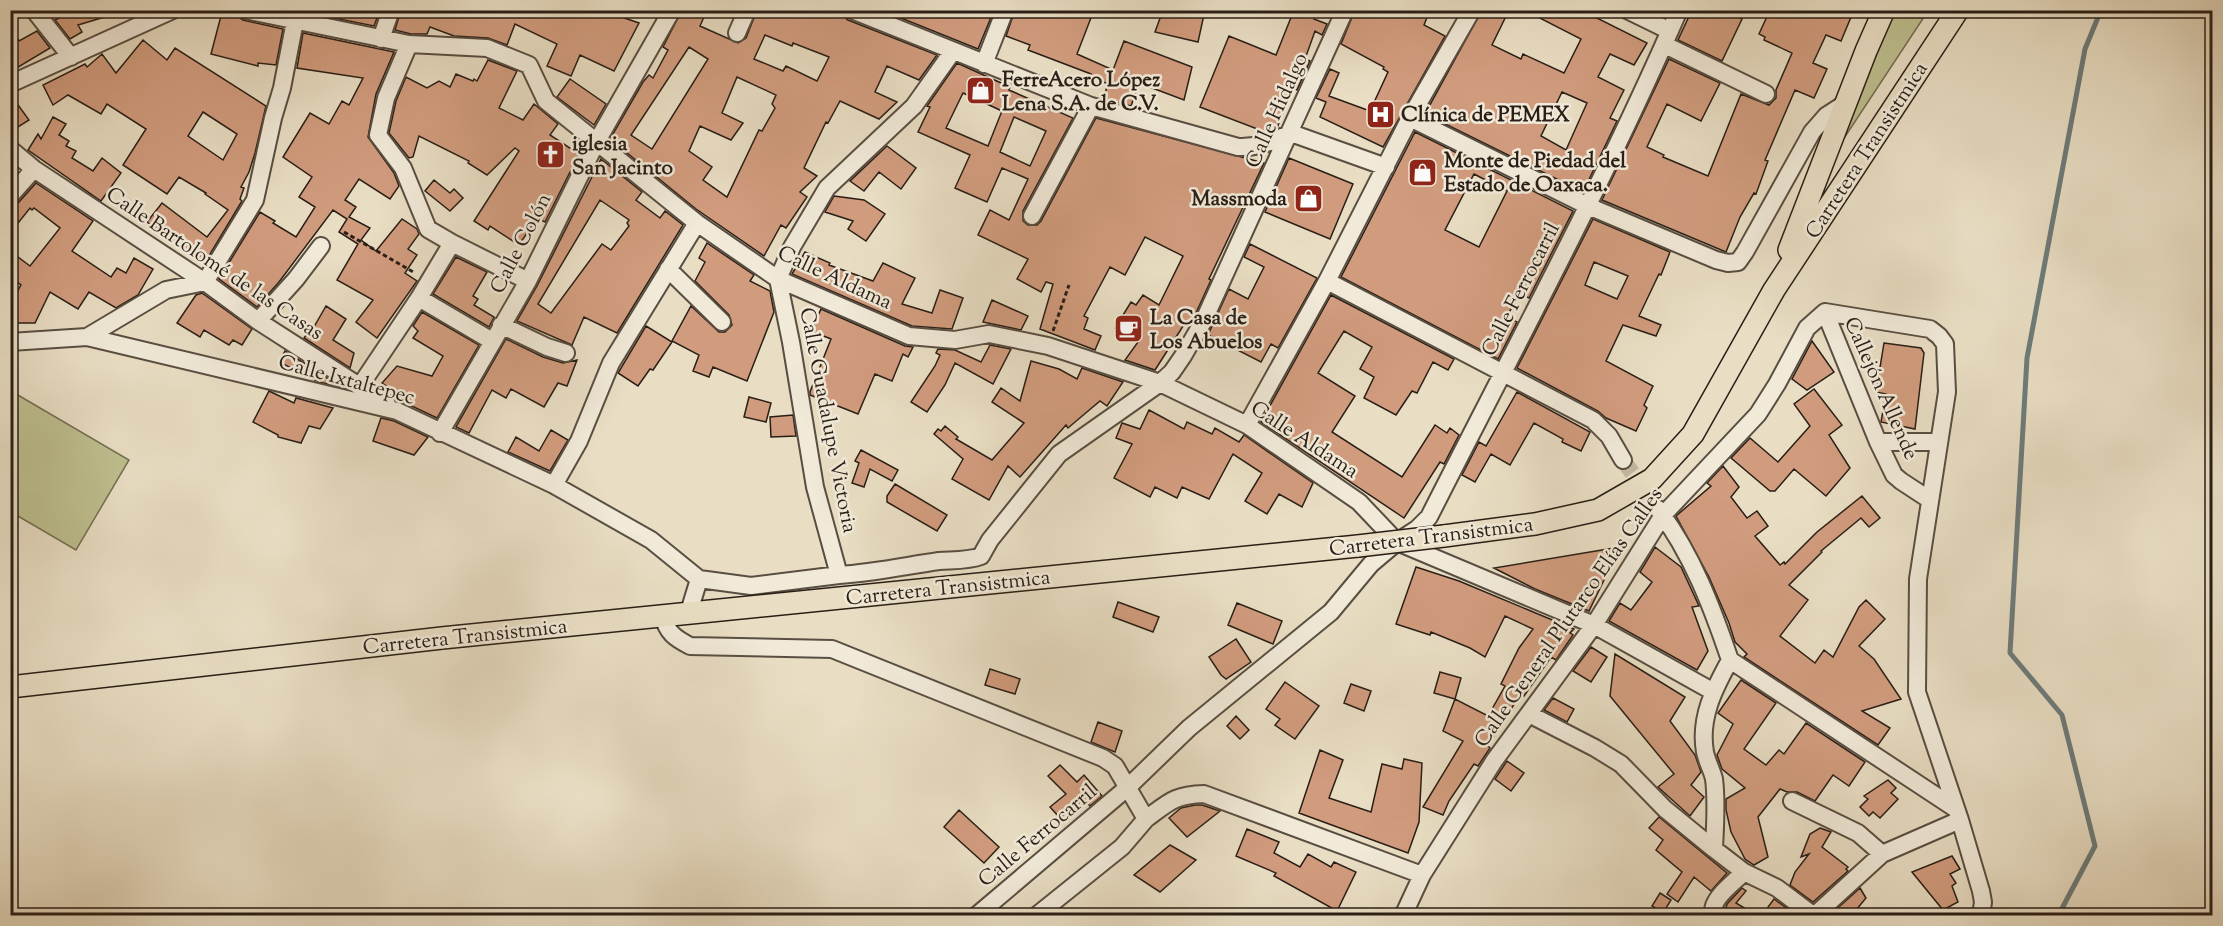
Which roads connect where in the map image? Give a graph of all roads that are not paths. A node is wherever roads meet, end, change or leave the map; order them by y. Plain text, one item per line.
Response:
1 (34, 10) edge
2 (173, 10) edge
3 (245, 10) edge
4 (391, 10) edge
5 (747, 10) edge
6 (1005, 10) edge
7 (1345, 10) edge
8 (1472, 10) edge
9 (1627, 10) edge
10 (1679, 10) edge
11 (1884, 10) edge
12 (1958, 10) edge
13 (860, 12) edge
14 (665, 13) edge
15 (295, 21) junction
16 (737, 33) dead end
17 (1667, 38) junction
18 (381, 39) junction
19 (409, 44) junction
20 (953, 51) junction
21 (71, 57) junction
22 (984, 64) junction
23 (10, 84) edge
24 (1766, 94) dead end
25 (1846, 103) junction
26 (1091, 106) junction
27 (1410, 118) junction
28 (1291, 133) junction
29 (596, 143) junction
30 (10, 149) edge
31 (1386, 167) junction
32 (34, 169) junction
33 (10, 196) edge
34 (1588, 206) junction
35 (1032, 216) dead end
36 (697, 223) junction
37 (452, 243) junction
38 (321, 246) dead end
39 (668, 269) junction
40 (778, 279) junction
41 (528, 281) junction
42 (1327, 281) junction
43 (205, 282) junction
44 (1774, 290) junction
45 (419, 298) junction
46 (1825, 312) junction
47 (258, 321) junction
48 (722, 322) dead end
49 (501, 325) junction
50 (87, 337) junction
51 (492, 341) junction
52 (10, 342) edge
53 (566, 353) dead end
54 (1501, 373) junction
55 (1160, 383) junction
56 (360, 387) junction
57 (397, 411) junction
58 (1247, 425) junction
59 (440, 433) junction
60 (1878, 442) junction
61 (1938, 442) junction
62 (1623, 460) tunnel mouth
63 (554, 485) junction
64 (1930, 500) junction
65 (1660, 512) junction
66 (1397, 542) junction
67 (839, 575) junction
68 (699, 579) junction
69 (689, 612) junction
70 (663, 616) junction
71 (1594, 625) junction
72 (1730, 660) junction
73 (10, 687) edge
74 (1712, 692) junction
75 (1529, 714) junction
76 (1126, 788) junction
77 (1792, 801) dead end
78 (1958, 814) junction
79 (1146, 819) junction
80 (1714, 849) junction
81 (1882, 854) junction
82 (1744, 872) junction
83 (1422, 875) junction
84 (976, 915) edge
85 (1036, 915) edge
86 (1403, 915) edge
87 (1714, 915) edge
88 (1814, 915) edge
89 (1981, 915) edge

1 - 21 street
2 - 21 street
3 - 15 street, Calle Aldama
4 - 18 street
5 - 16 street
6 - 22 street
7 - 28 street, Calle Hidalgo
8 - 27 street
9 - 17 street
10 - 17 street, Calle Ferrocarril
11 - 25 main road, Carretera Transistmica
12 - 44 main road, Carretera Transistmica
13 - 20 street
14 - 29 street, Calle Colón
15 - 18 street, Calle Aldama
15 - 43 street
17 - 24 street
17 - 34 street, Calle Ferrocarril
18 - 19 street, Calle Aldama
19 - 29 street, Calle Aldama
19 - 37 street
20 - 22 street
20 - 40 street
21 - 23 street
22 - 26 street
25 - 34 street
25 - 44 main road, Carretera Transistmica
26 - 28 street
26 - 35 street
27 - 31 street
27 - 34 street
28 - 31 street
28 - 55 street, Calle Hidalgo
29 - 36 street, Calle Aldama
29 - 41 street, Calle Colón
30 - 32 street, Calle Bartolomé de las Casas
31 - 42 street
32 - 33 street
32 - 43 street, Calle Bartolomé de las Casas
34 - 54 street, Calle Ferrocarril
36 - 39 street
36 - 40 street, Calle Aldama
37 - 41 street
37 - 45 street
38 - 47 street
39 - 48 street
39 - 63 street
40 - 55 street, Calle Aldama
40 - 67 street, Calle Guadalupe Victoria
41 - 49 street, Calle Colón
42 - 54 street
42 - 58 street
43 - 47 street, Calle Bartolomé de las Casas
43 - 50 street
44 - 69 main road, Carretera Transistmica, bridge
45 - 51 street
45 - 56 street
46 - 60 street, Callejón Allende
46 - 61 street
46 - 65 street, Calle General Plutarco Elías Calles
47 - 56 street, Calle Bartolomé de las Casas
49 - 51 street, Calle Colón
49 - 53 street
50 - 52 street, Calle Ixtaltepec
50 - 57 street, Calle Ixtaltepec
51 - 59 street, Calle Colón
54 - 62 street
54 - 66 street, Calle Ferrocarril
55 - 58 street, Calle Aldama
55 - 67 street, Calle Hidalgo
56 - 57 street, Calle Bartolomé de las Casas
57 - 59 street, Calle Ixtaltepec
58 - 66 street, Calle Aldama
59 - 63 street, Calle Ixtaltepec
60 - 61 street
60 - 64 street, Callejón Allende
61 - 64 street
63 - 68 street, Calle Ixtaltepec
64 - 78 street
65 - 71 street, Calle General Plutarco Elías Calles
65 - 72 street
66 - 71 street
66 - 76 street, Calle Ferrocarril
67 - 68 street
68 - 69 street
69 - 70 main road, Carretera Transistmica
70 - 73 main road, Carretera Transistmica
70 - 76 street
71 - 74 street
71 - 75 street, Calle General Plutarco Elías Calles
72 - 74 street
72 - 78 street
74 - 80 street
75 - 80 street
75 - 83 street, Calle General Plutarco Elías Calles
76 - 79 street
76 - 84 street, Calle Ferrocarril
77 - 81 street
78 - 81 street
78 - 89 street
79 - 83 street
79 - 85 street
80 - 82 street
81 - 88 street
82 - 87 street
82 - 88 street
83 - 86 street, Calle General Plutarco Elías Calles

